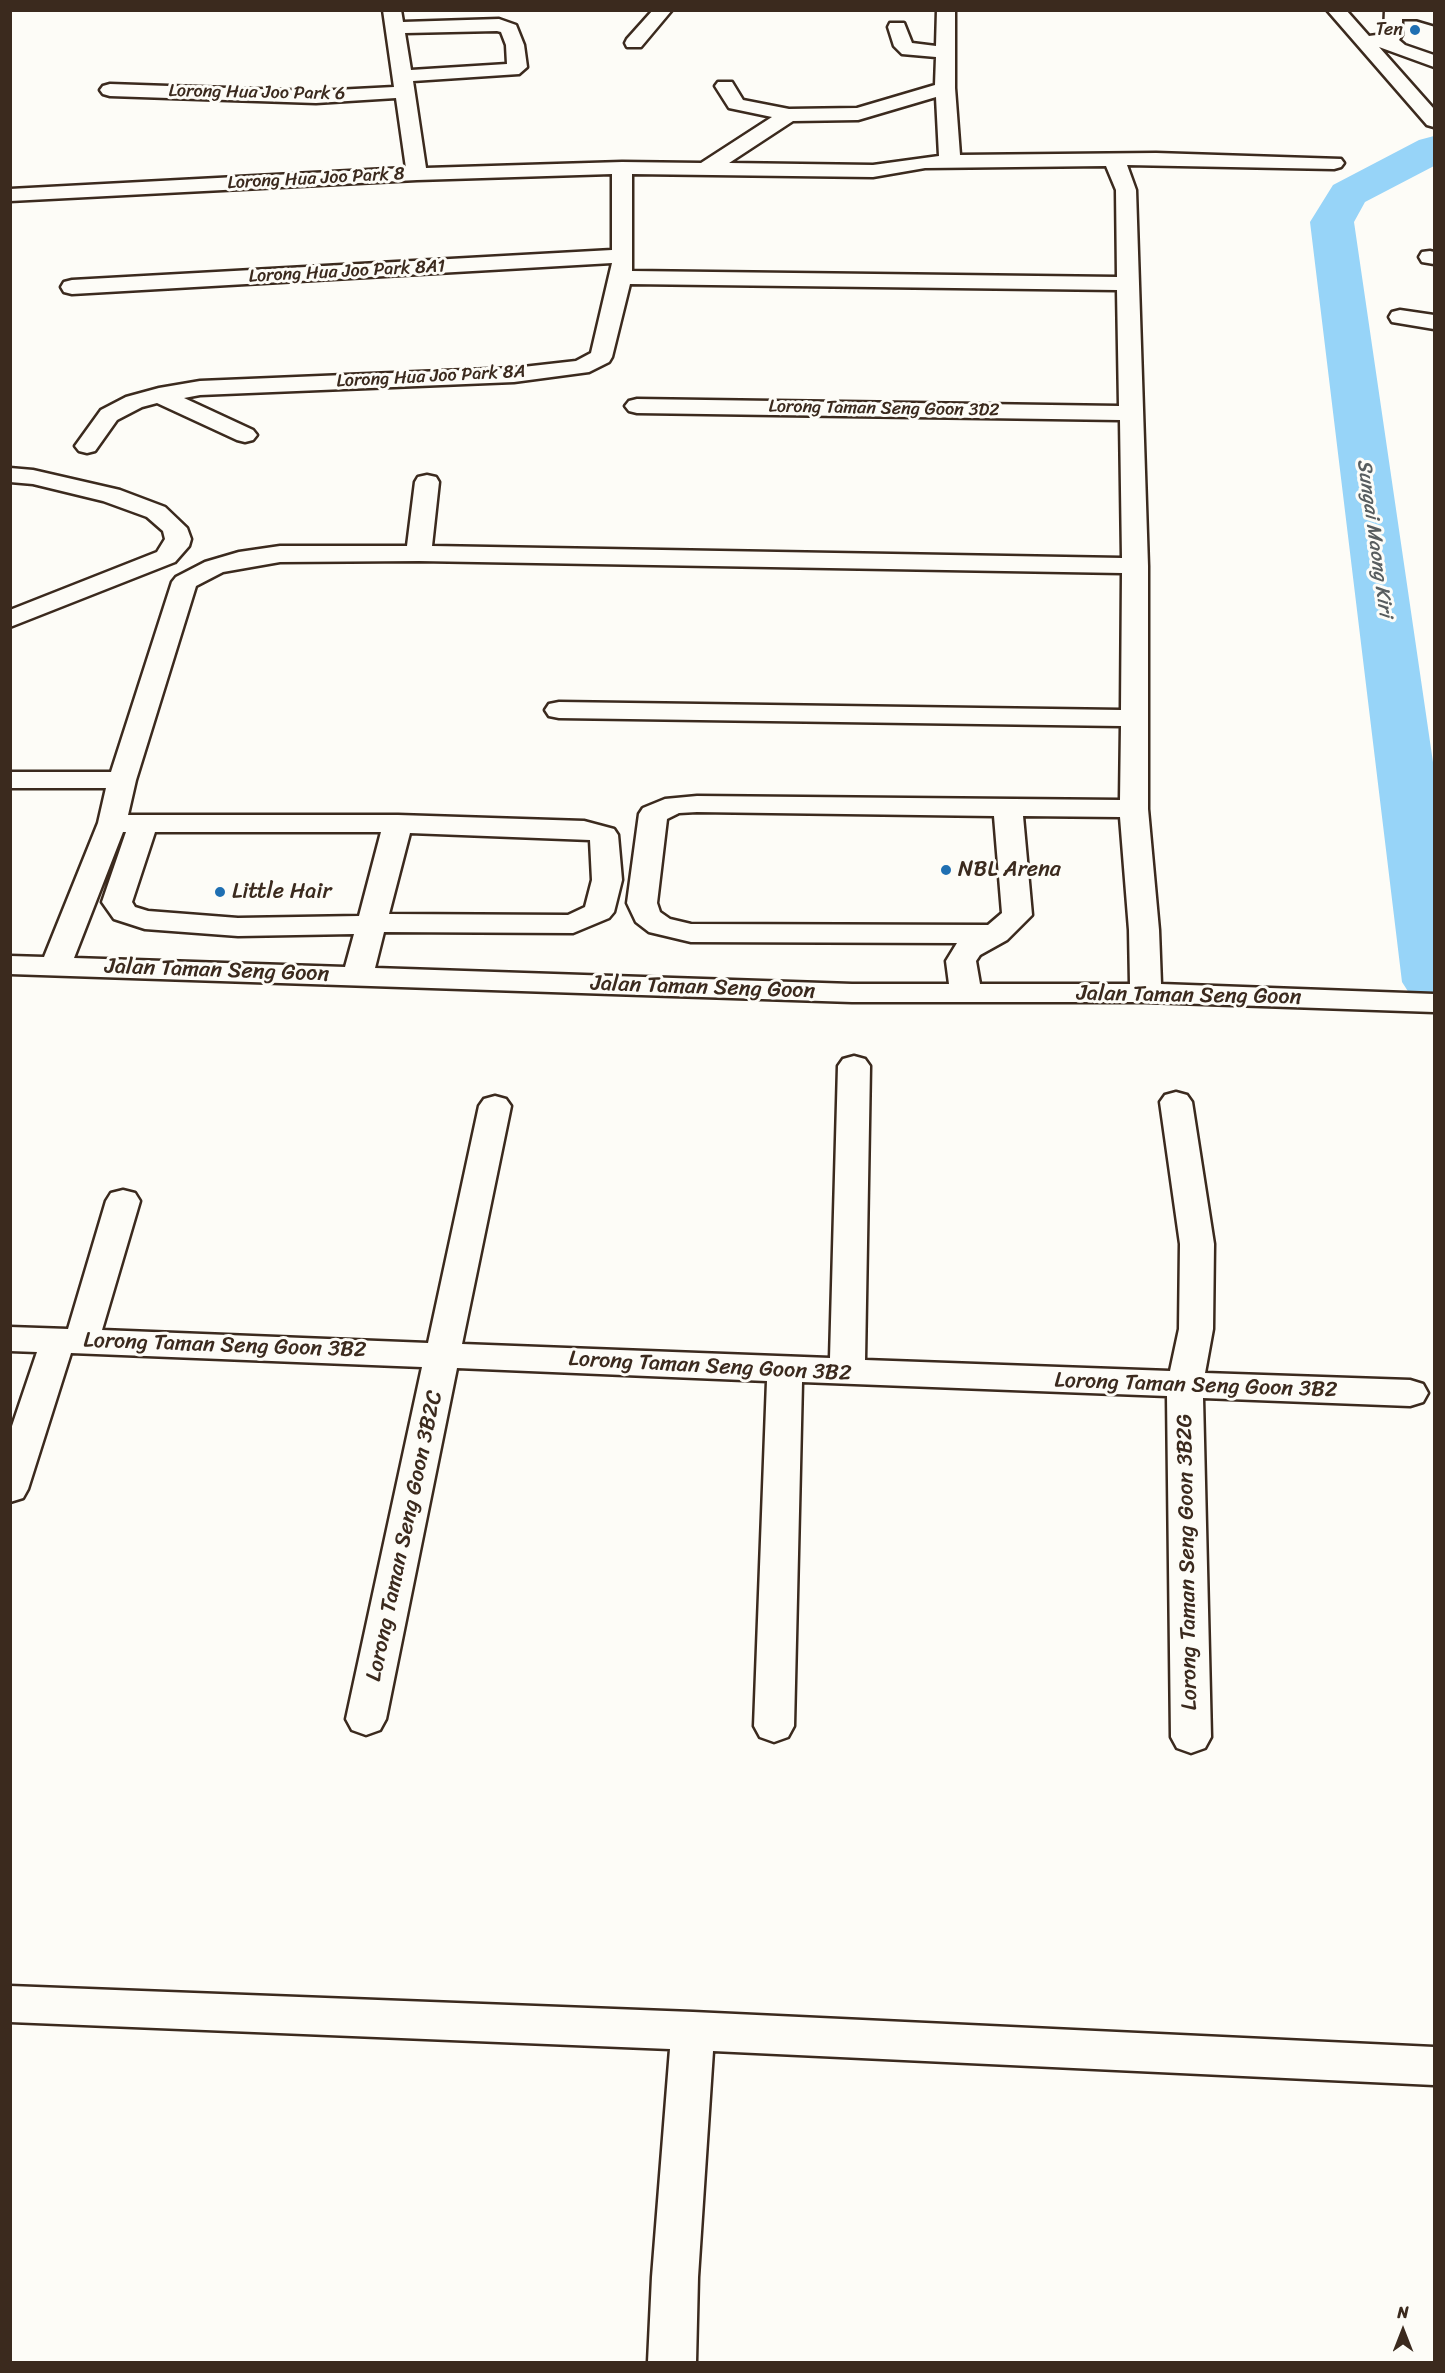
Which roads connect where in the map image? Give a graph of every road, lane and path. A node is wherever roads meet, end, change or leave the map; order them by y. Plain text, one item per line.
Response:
1 (663, 10) edge
2 (946, 10) edge
3 (1336, 10) edge
4 (1434, 18) edge
5 (393, 19) edge
6 (897, 27) dead end
7 (1388, 41) junction
8 (1364, 42) junction
9 (634, 43) dead end
10 (945, 52) junction
11 (1434, 61) edge
12 (403, 84) junction
13 (725, 86) dead end
14 (945, 88) junction
15 (110, 90) dead end
16 (789, 115) junction
17 (1434, 121) edge
18 (1114, 159) junction
19 (951, 161) junction
20 (1334, 163) dead end
21 (622, 168) junction
22 (706, 169) junction
23 (417, 174) junction
24 (10, 195) edge
25 (622, 266) junction
26 (1129, 284) junction
27 (72, 287) dead end
28 (1400, 317) dead end
29 (1434, 322) edge
30 (159, 395) junction
31 (638, 406) dead end
32 (1131, 413) junction
33 (245, 435) dead end
34 (87, 446) dead end
35 (10, 475) edge
36 (428, 482) dead end
37 (419, 553) junction
38 (166, 557) junction
39 (1135, 566) junction
40 (214, 567) junction
41 (10, 619) edge
42 (559, 710) dead end
43 (1134, 718) junction
44 (10, 780) edge
45 (122, 780) junction
46 (1008, 808) junction
47 (1134, 809) junction
48 (112, 823) junction
49 (143, 824) junction
50 (398, 824) junction
51 (373, 923) junction
52 (996, 934) junction
53 (10, 965) edge
54 (56, 966) junction
55 (358, 975) junction
56 (966, 992) junction
57 (1146, 993) junction
58 (1434, 1003) edge
59 (854, 1066) dead end
60 (1176, 1102) dead end
61 (495, 1106) dead end
62 (123, 1201) dead end
63 (10, 1339) edge
64 (70, 1340) junction
65 (444, 1354) junction
66 (785, 1370) junction
67 (848, 1373) junction
68 (1185, 1386) junction
69 (1410, 1393) dead end
70 (10, 1489) edge
71 (366, 1719) dead end
72 (774, 1726) dead end
73 (1191, 1737) dead end
74 (10, 2004) edge
75 (693, 2031) junction
76 (1434, 2066) edge
77 (672, 2362) edge

1 - 9 street
2 - 10 street
3 - 8 street
4 - 7 street
5 - 12 street
5 - 12 street, Lorong Hua Joo Park 6
6 - 10 street
7 - 8 street
7 - 11 street
8 - 17 street
10 - 14 street
12 - 15 street, Lorong Hua Joo Park 6
12 - 23 street
13 - 16 street
14 - 16 street
14 - 19 street
16 - 22 street
18 - 19 street, Lorong Hua Joo Park 8
18 - 20 street, Lorong Hua Joo Park 8
18 - 26 street
19 - 22 street, Lorong Hua Joo Park 8
21 - 22 street, Lorong Hua Joo Park 8
21 - 23 street, Lorong Hua Joo Park 8
21 - 25 street, Lorong Hua Joo Park 8A
23 - 24 street, Lorong Hua Joo Park 8
25 - 26 street, Lorong Hua Joo Park 8A1
25 - 27 street, Lorong Hua Joo Park 8A1
25 - 30 street, Lorong Hua Joo Park 8A
26 - 32 street
28 - 29 street
30 - 33 street
30 - 34 street, Lorong Hua Joo Park 8A
31 - 32 street, Lorong Taman Seng Goon 3D2
32 - 39 street
35 - 38 street
36 - 37 street
37 - 39 street
37 - 40 street
38 - 40 street
38 - 41 street
39 - 43 street
40 - 45 street
42 - 43 street
43 - 47 street
44 - 45 street
45 - 48 street
46 - 47 street
46 - 52 street
46 - 52 street
47 - 57 street
48 - 49 street
48 - 54 street
49 - 50 street
49 - 51 street
50 - 51 street
50 - 51 street
51 - 55 street
52 - 56 street
53 - 54 street, Jalan Taman Seng Goon
54 - 55 street, Jalan Taman Seng Goon
55 - 56 street, Jalan Taman Seng Goon
56 - 57 street, Jalan Taman Seng Goon
57 - 58 street, Jalan Taman Seng Goon
59 - 67 street
60 - 68 street, Lorong Taman Seng Goon 3B2G
61 - 65 street, Lorong Taman Seng Goon 3B2C
62 - 64 street
63 - 64 street, Lorong Taman Seng Goon 3B2
64 - 65 street, Lorong Taman Seng Goon 3B2
64 - 70 street
65 - 66 street, Lorong Taman Seng Goon 3B2
65 - 71 street, Lorong Taman Seng Goon 3B2C
66 - 67 street, Lorong Taman Seng Goon 3B2
66 - 72 street
67 - 68 street, Lorong Taman Seng Goon 3B2
68 - 69 street, Lorong Taman Seng Goon 3B2
68 - 73 street, Lorong Taman Seng Goon 3B2G
74 - 75 street
75 - 76 street
75 - 77 street

